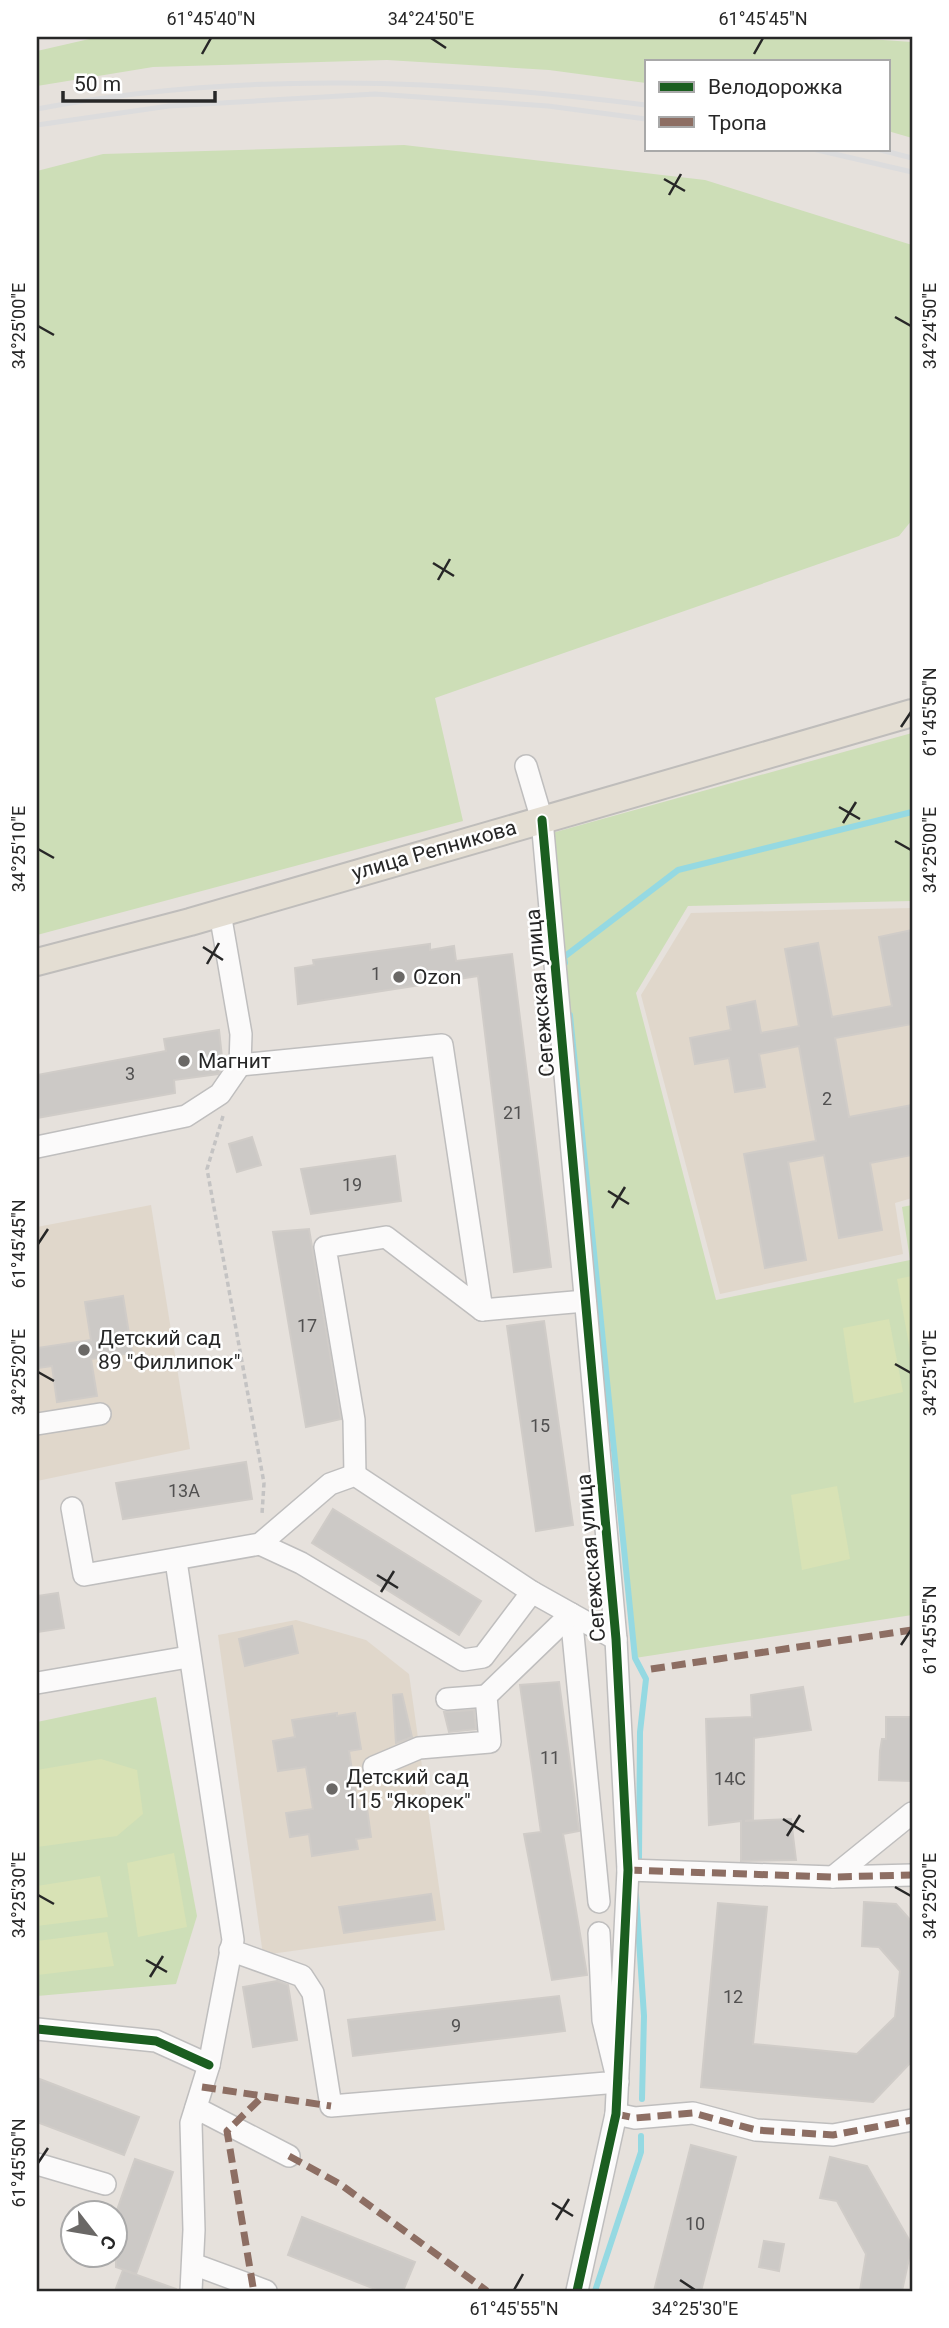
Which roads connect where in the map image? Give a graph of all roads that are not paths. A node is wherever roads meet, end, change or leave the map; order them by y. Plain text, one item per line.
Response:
1 (912, 713) edge
2 (526, 766) dead end
3 (542, 820) junction
4 (220, 913) junction
5 (37, 962) edge
6 (240, 1065) junction
7 (37, 1147) edge
8 (585, 1301) junction
9 (482, 1310) junction
10 (100, 1414) dead end
11 (37, 1424) edge
12 (355, 1475) junction
13 (72, 1508) dead end
14 (260, 1544) junction
15 (176, 1561) junction
16 (532, 1592) junction
17 (571, 1614) junction
18 (616, 1639) junction
19 (188, 1657) junction
20 (37, 1683) edge
21 (486, 1696) junction
22 (447, 1699) dead end
23 (374, 1767) dead end
24 (912, 1813) edge
25 (628, 1870) junction
26 (912, 1875) edge
27 (833, 1877) junction
28 (598, 1902) dead end
29 (599, 1933) dead end
30 (230, 1951) junction
31 (37, 2029) edge
32 (209, 2066) junction
33 (618, 2082) junction
34 (196, 2108) junction
35 (616, 2114) junction
36 (911, 2124) edge
37 (289, 2156) dead end
38 (37, 2164) edge
39 (104, 2184) dead end
40 (193, 2264) junction
41 (191, 2291) edge
42 (266, 2291) edge
43 (577, 2291) edge

1 - 3 main road, улица Репникова
2 - 3 street, Сегежская улица
3 - 4 main road, улица Репникова
3 - 8 street, Сегежская улица
4 - 5 main road, улица Репникова
4 - 6 street
6 - 7 street
6 - 9 street
8 - 9 street
8 - 18 street, Сегежская улица
9 - 12 street
10 - 11 street
12 - 14 street
12 - 16 street
13 - 15 street
14 - 15 street
14 - 16 street
15 - 19 street
16 - 17 street
17 - 18 street
17 - 21 street
17 - 28 street
18 - 25 street, Сегежская улица
19 - 20 street
19 - 30 street
21 - 22 street
21 - 23 street
24 - 27 street
25 - 27 street
25 - 33 street, Сегежская улица
26 - 27 street
29 - 33 street
30 - 32 street
30 - 33 street
31 - 32 street
32 - 34 street
33 - 35 street, Сегежская улица
34 - 37 street
34 - 40 street
35 - 36 street
35 - 43 street, Сегежская улица
38 - 39 street
40 - 41 street
40 - 42 street

